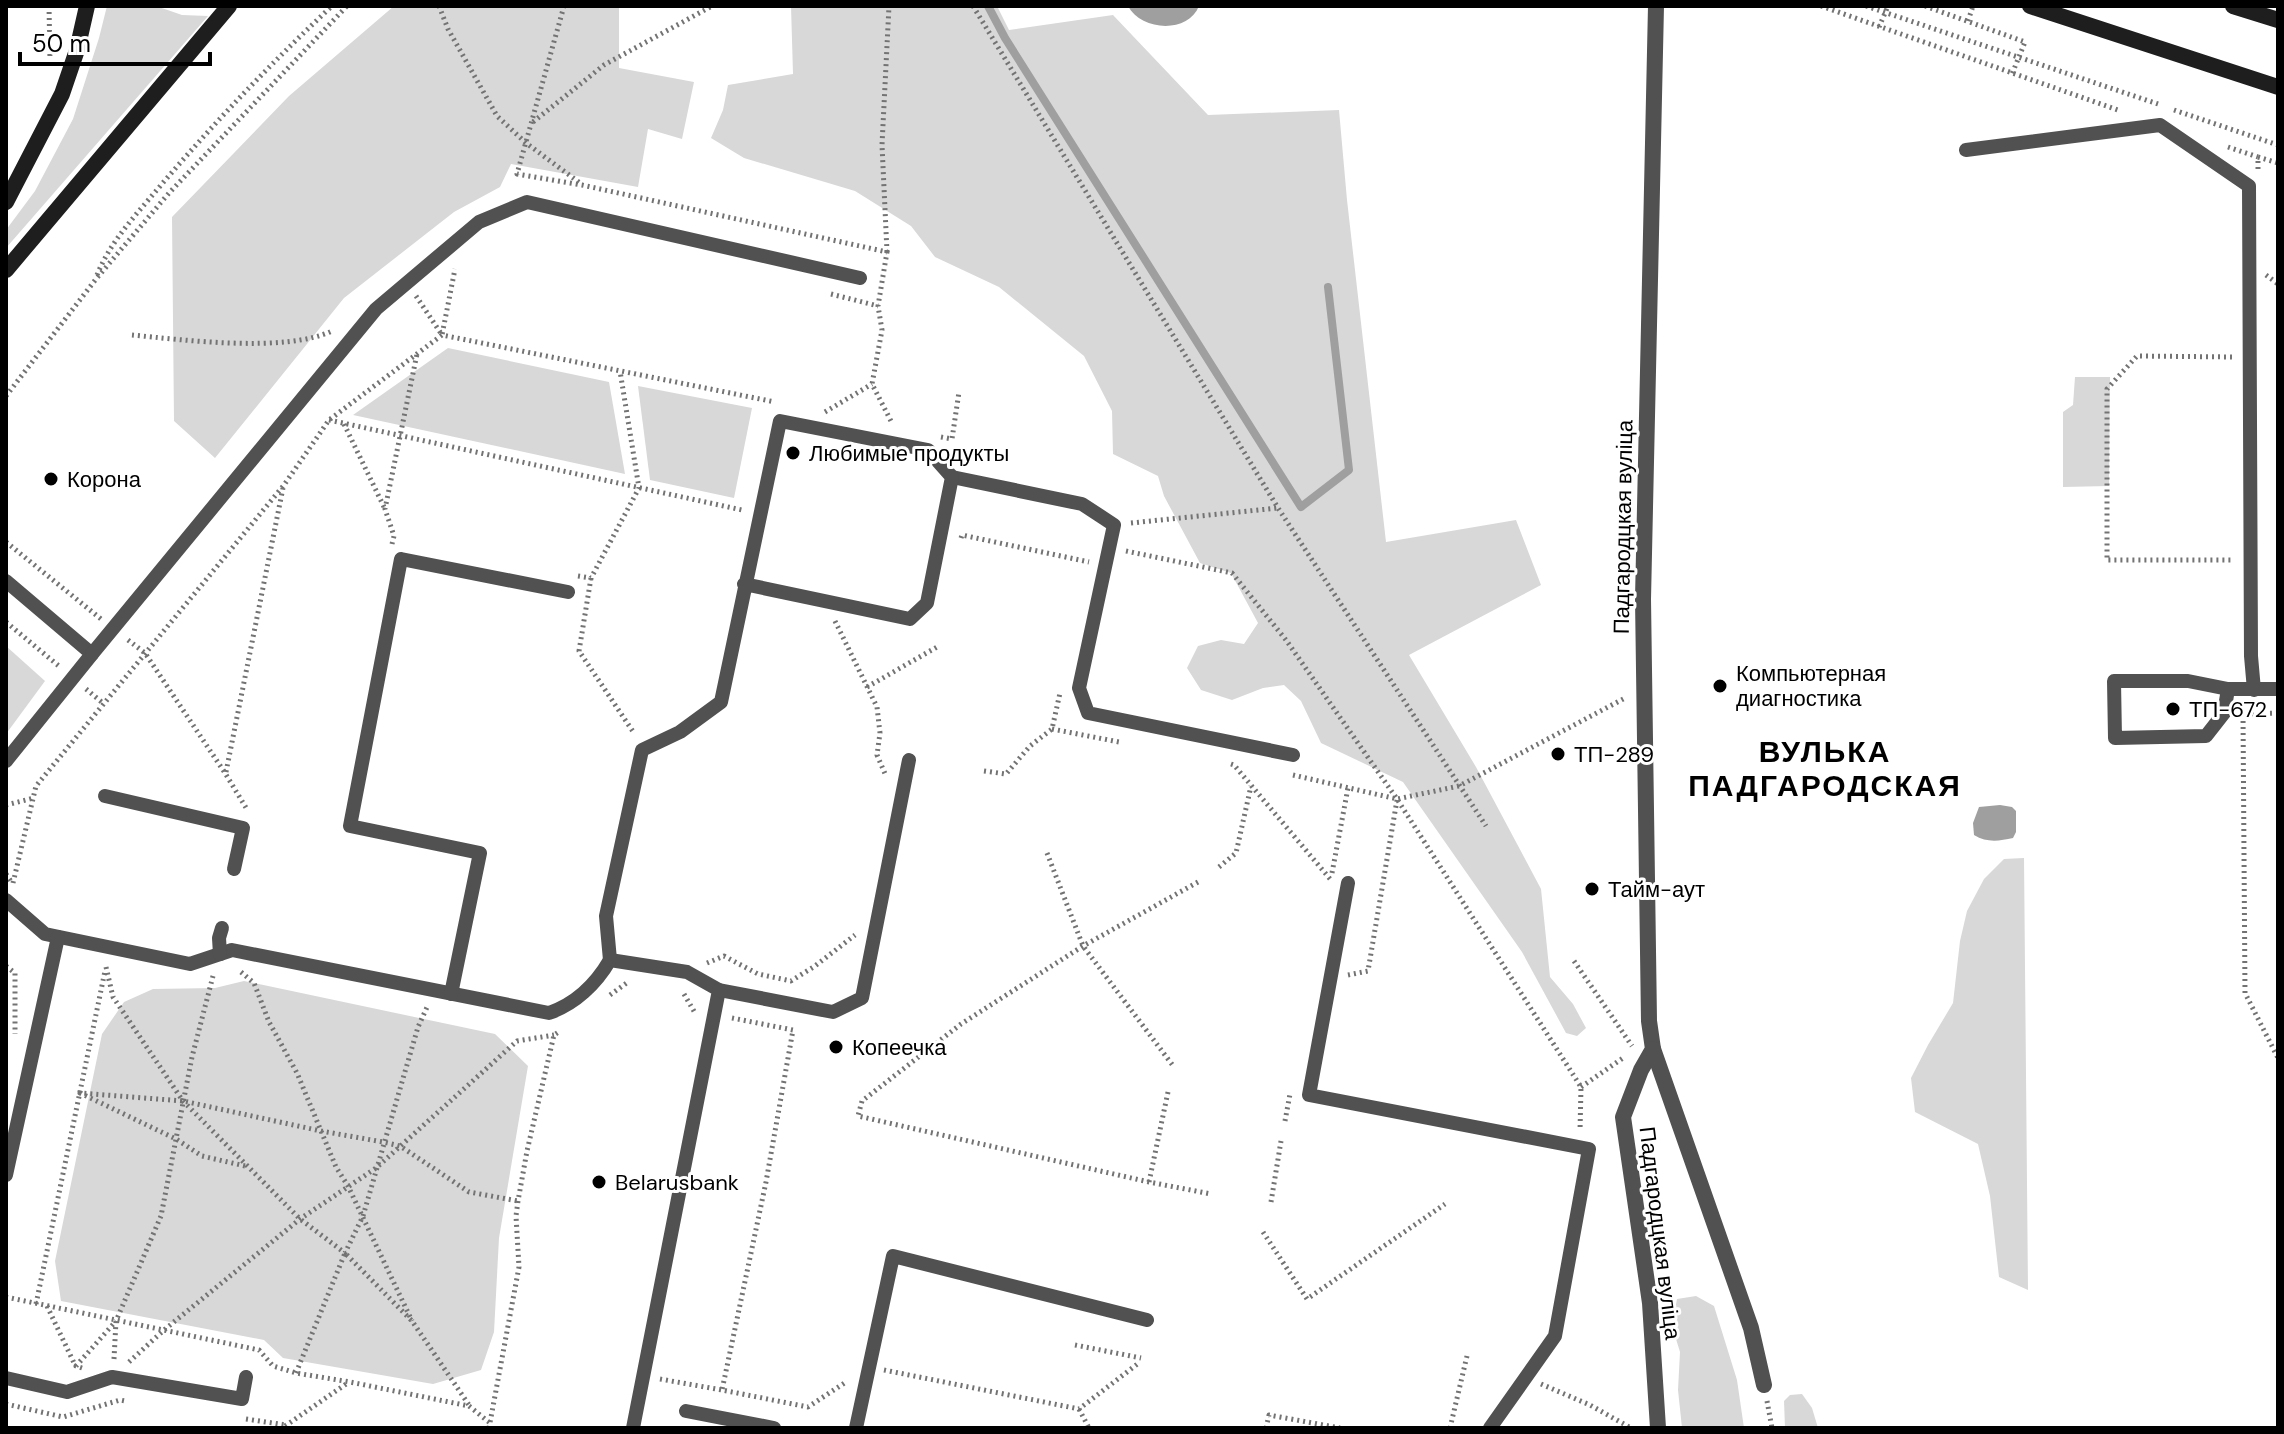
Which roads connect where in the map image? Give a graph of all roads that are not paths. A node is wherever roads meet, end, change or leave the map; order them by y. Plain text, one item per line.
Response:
1 (87, 6) edge
2 (229, 6) edge
3 (1656, 6) edge
4 (2030, 6) edge
5 (2233, 6) edge
6 (2278, 20) edge
7 (2278, 87) edge
8 (1966, 150) dead end
9 (6, 202) edge
10 (6, 270) edge
11 (860, 278) dead end
12 (952, 477) junction
13 (6, 581) edge
14 (744, 584) junction
15 (568, 592) dead end
16 (92, 654) junction
17 (2228, 689) junction
18 (2278, 689) edge
19 (2254, 690) junction
20 (1293, 755) road end
21 (909, 760) dead end
22 (6, 761) edge
23 (105, 796) dead end
24 (234, 869) dead end
25 (1348, 883) road end
26 (6, 897) edge
27 (222, 928) dead end
28 (58, 937) junction
29 (220, 954) junction
30 (610, 960) junction
31 (719, 990) junction
32 (451, 994) junction
33 (1653, 1049) junction
34 (6, 1175) edge
35 (1147, 1320) dead end
36 (246, 1377) dead end
37 (6, 1378) edge
38 (1764, 1385) dead end
39 (686, 1411) dead end
40 (633, 1428) edge
41 (774, 1428) edge
42 (856, 1428) edge
43 (1490, 1428) edge
44 (1658, 1428) edge

1 - 9 main road
2 - 10 main road
3 - 33 street, Падгародцкая вуліца
4 - 7 main road
5 - 6 main road
8 - 19 lane
11 - 16 lane
12 - 14 lane
12 - 14 lane
12 - 20 lane
13 - 16 lane
14 - 30 lane
15 - 32 lane
16 - 22 lane
17 - 17 lane
17 - 19 lane
18 - 19 lane
21 - 31 lane
23 - 24 lane
25 - 43 lane
26 - 28 lane
27 - 29 lane
28 - 29 lane
28 - 34 lane
29 - 32 lane
30 - 31 lane
30 - 32 lane
31 - 40 lane
33 - 38 street, Падгародцкая вуліца
33 - 44 street, Падгародцкая вуліца
35 - 42 lane
36 - 37 lane
39 - 41 lane

